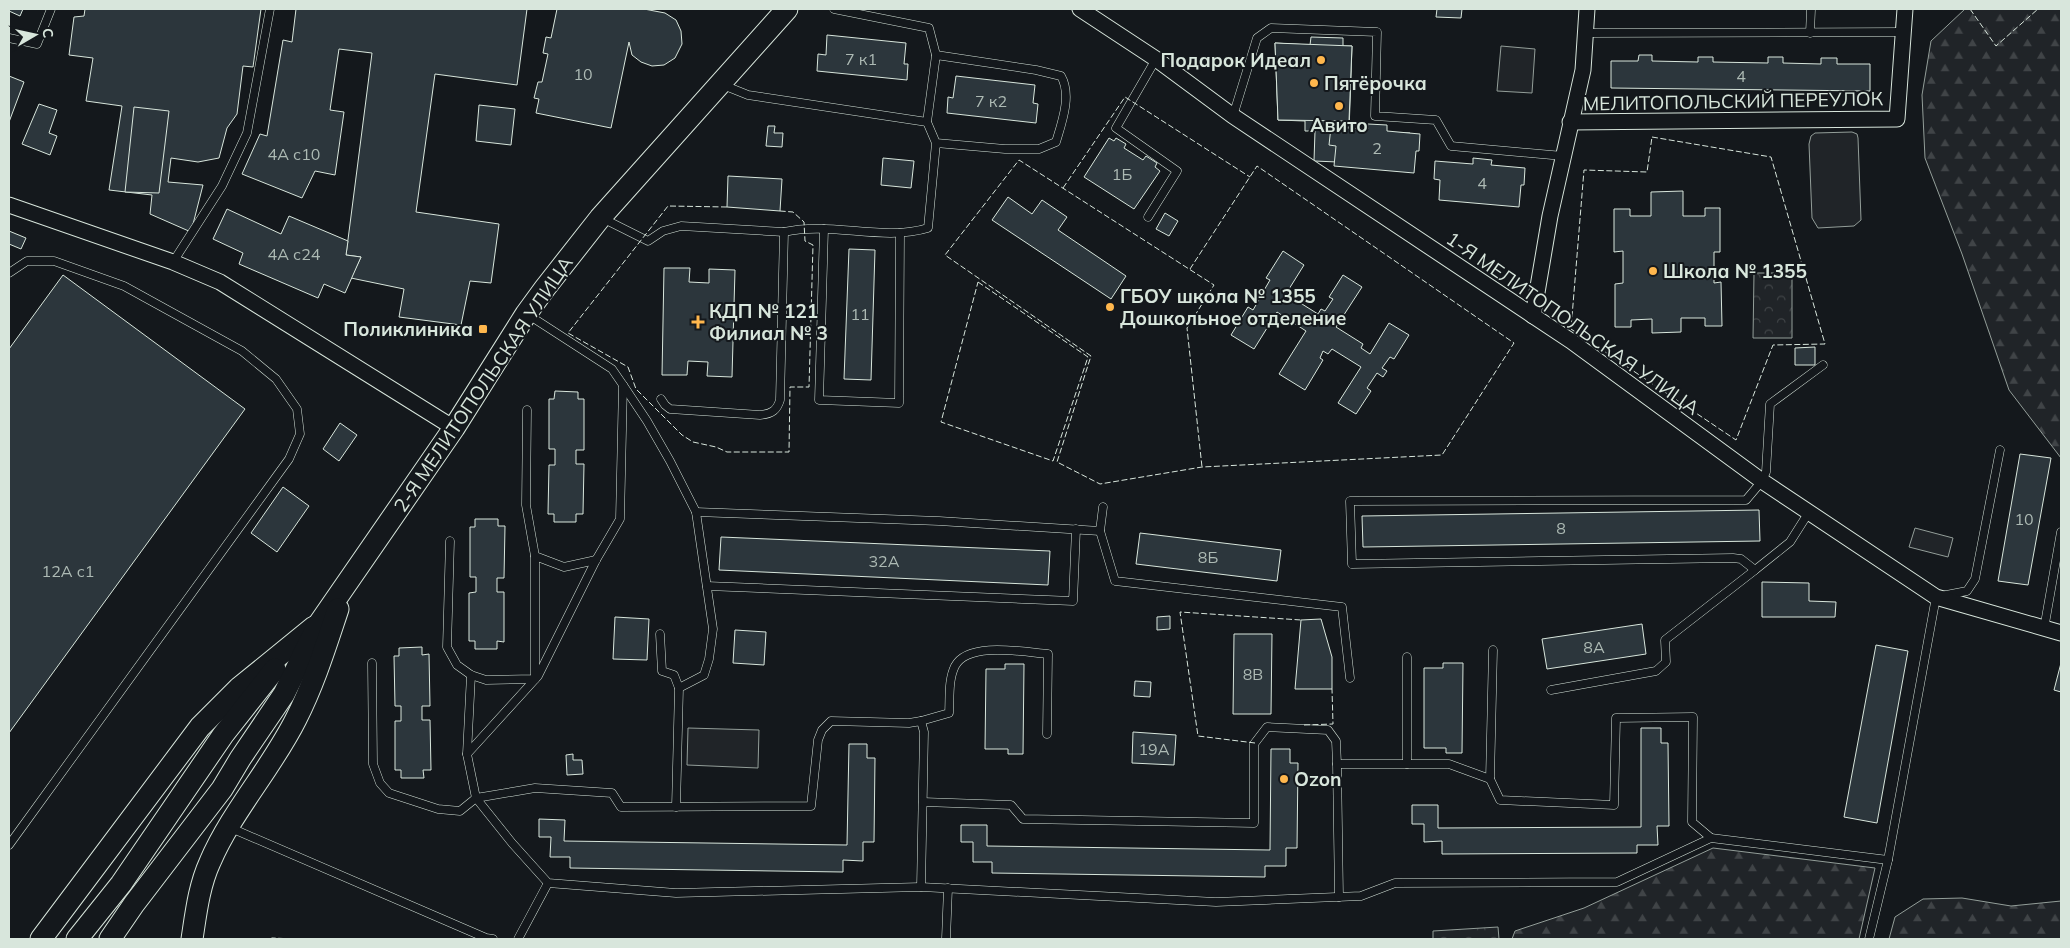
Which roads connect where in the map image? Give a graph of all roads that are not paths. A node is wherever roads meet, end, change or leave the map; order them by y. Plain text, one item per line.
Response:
1 (51, 9) edge
2 (270, 9) edge
3 (787, 9) edge
4 (834, 9) edge
5 (1080, 9) edge
6 (1588, 9) edge
7 (1811, 9) edge
8 (1905, 9) edge
9 (1905, 32) junction
10 (1586, 33) junction
11 (1810, 33) junction
12 (9, 38) edge
13 (936, 55) junction
14 (1156, 59) junction
15 (719, 83) junction
16 (1233, 116) junction
17 (927, 122) junction
18 (1570, 122) junction
19 (936, 143) junction
20 (1563, 156) junction
21 (9, 205) edge
22 (1148, 217) dead end
23 (600, 218) junction
24 (824, 229) junction
25 (784, 232) junction
26 (900, 233) junction
27 (173, 262) junction
28 (9, 273) edge
29 (526, 314) junction
30 (1533, 316) junction
31 (1823, 365) dead end
32 (623, 385) junction
33 (661, 399) dead end
34 (527, 410) dead end
35 (454, 428) junction
36 (2000, 450) dead end
37 (1762, 481) junction
38 (1103, 507) dead end
39 (696, 512) junction
40 (1809, 512) junction
41 (1076, 529) junction
42 (1100, 531) junction
43 (2061, 532) edge
44 (450, 541) dead end
45 (534, 556) junction
46 (596, 560) junction
47 (1755, 570) junction
48 (345, 585) junction
49 (707, 586) junction
50 (1936, 597) junction
51 (2044, 629) junction
52 (310, 630) junction
53 (2061, 633) edge
54 (660, 634) dead end
55 (1493, 650) dead end
56 (1408, 657) dead end
57 (372, 663) dead end
58 (471, 676) junction
59 (1350, 678) dead end
60 (535, 679) junction
61 (679, 688) junction
62 (1550, 690) dead end
63 (921, 721) junction
64 (1047, 734) dead end
65 (467, 754) junction
66 (1337, 764) junction
67 (1407, 764) junction
68 (1490, 780) junction
69 (476, 798) junction
70 (923, 802) junction
71 (676, 807) junction
72 (228, 826) junction
73 (1711, 838) junction
74 (9, 845) edge
75 (1888, 860) junction
76 (548, 884) junction
77 (921, 887) junction
78 (948, 888) junction
79 (1339, 897) junction
80 (41, 939) edge
81 (78, 939) edge
82 (110, 939) edge
83 (192, 939) edge
84 (493, 939) edge
85 (518, 939) edge
86 (946, 939) edge
87 (1869, 939) edge

1 - 12 lane
2 - 27 lane
3 - 15 street, 2-Я МЕЛИТОПОЛЬСКАЯ УЛИЦА
4 - 13 lane
5 - 14 street, 1-Я МЕЛИТОПОЛЬСКАЯ УЛИЦА
6 - 10 street
7 - 11 lane
8 - 9 street
9 - 11 lane
9 - 18 street, МЕЛИТОПОЛЬСКИЙ ПЕРЕУЛОК
10 - 11 lane
10 - 18 street
13 - 17 lane
13 - 19 lane
14 - 16 street, 1-Я МЕЛИТОПОЛЬСКАЯ УЛИЦА
14 - 22 lane
15 - 17 lane
15 - 23 street, 2-Я МЕЛИТОПОЛЬСКАЯ УЛИЦА
16 - 20 lane
16 - 30 street, 1-Я МЕЛИТОПОЛЬСКАЯ УЛИЦА
17 - 19 lane
18 - 20 street
19 - 26 lane
20 - 30 street
21 - 27 street
23 - 25 lane
23 - 29 street, 2-Я МЕЛИТОПОЛЬСКАЯ УЛИЦА
24 - 25 lane
24 - 26 lane
24 - 26 lane
25 - 33 lane
27 - 35 street
28 - 74 lane
29 - 32 lane
29 - 35 street, 2-Я МЕЛИТОПОЛЬСКАЯ УЛИЦА
30 - 37 street, 1-Я МЕЛИТОПОЛЬСКАЯ УЛИЦА
31 - 37 lane
32 - 39 lane
32 - 46 lane
34 - 45 lane
35 - 48 street, 2-Я МЕЛИТОПОЛЬСКАЯ УЛИЦА
36 - 50 lane
37 - 40 street, 1-Я МЕЛИТОПОЛЬСКАЯ УЛИЦА
37 - 47 lane
38 - 42 lane
39 - 41 lane
39 - 49 lane
40 - 47 lane
40 - 50 street, 1-Я МЕЛИТОПОЛЬСКАЯ УЛИЦА
41 - 42 lane
41 - 49 lane
42 - 59 lane
43 - 51 lane
44 - 58 lane
45 - 46 lane
45 - 60 lane
46 - 60 lane
47 - 62 lane
48 - 52 street, 2-Я МЕЛИТОПОЛЬСКАЯ УЛИЦА
48 - 72 street, 2-Я МЕЛИТОПОЛЬСКАЯ УЛИЦА
49 - 61 lane
50 - 51 street, 1-Я МЕЛИТОПОЛЬСКАЯ УЛИЦА
50 - 75 lane
51 - 53 street, 1-Я МЕЛИТОПОЛЬСКАЯ УЛИЦА
52 - 80 street
52 - 81 street
52 - 82 street, 2-Я МЕЛИТОПОЛЬСКАЯ УЛИЦА
54 - 61 lane
55 - 68 lane
56 - 67 lane
57 - 69 lane
58 - 60 lane
58 - 65 lane
60 - 65 lane
61 - 71 lane
63 - 64 lane
63 - 70 lane
63 - 71 lane
65 - 69 lane
66 - 67 lane
66 - 70 lane
66 - 79 lane
67 - 68 lane
68 - 73 lane
69 - 71 lane
69 - 76 lane
70 - 77 lane
72 - 83 street, 2-Я МЕЛИТОПОЛЬСКАЯ УЛИЦА
72 - 84 lane
73 - 75 lane
73 - 79 lane
75 - 87 lane
76 - 77 lane
76 - 85 lane
77 - 78 lane
78 - 79 lane
78 - 86 lane

